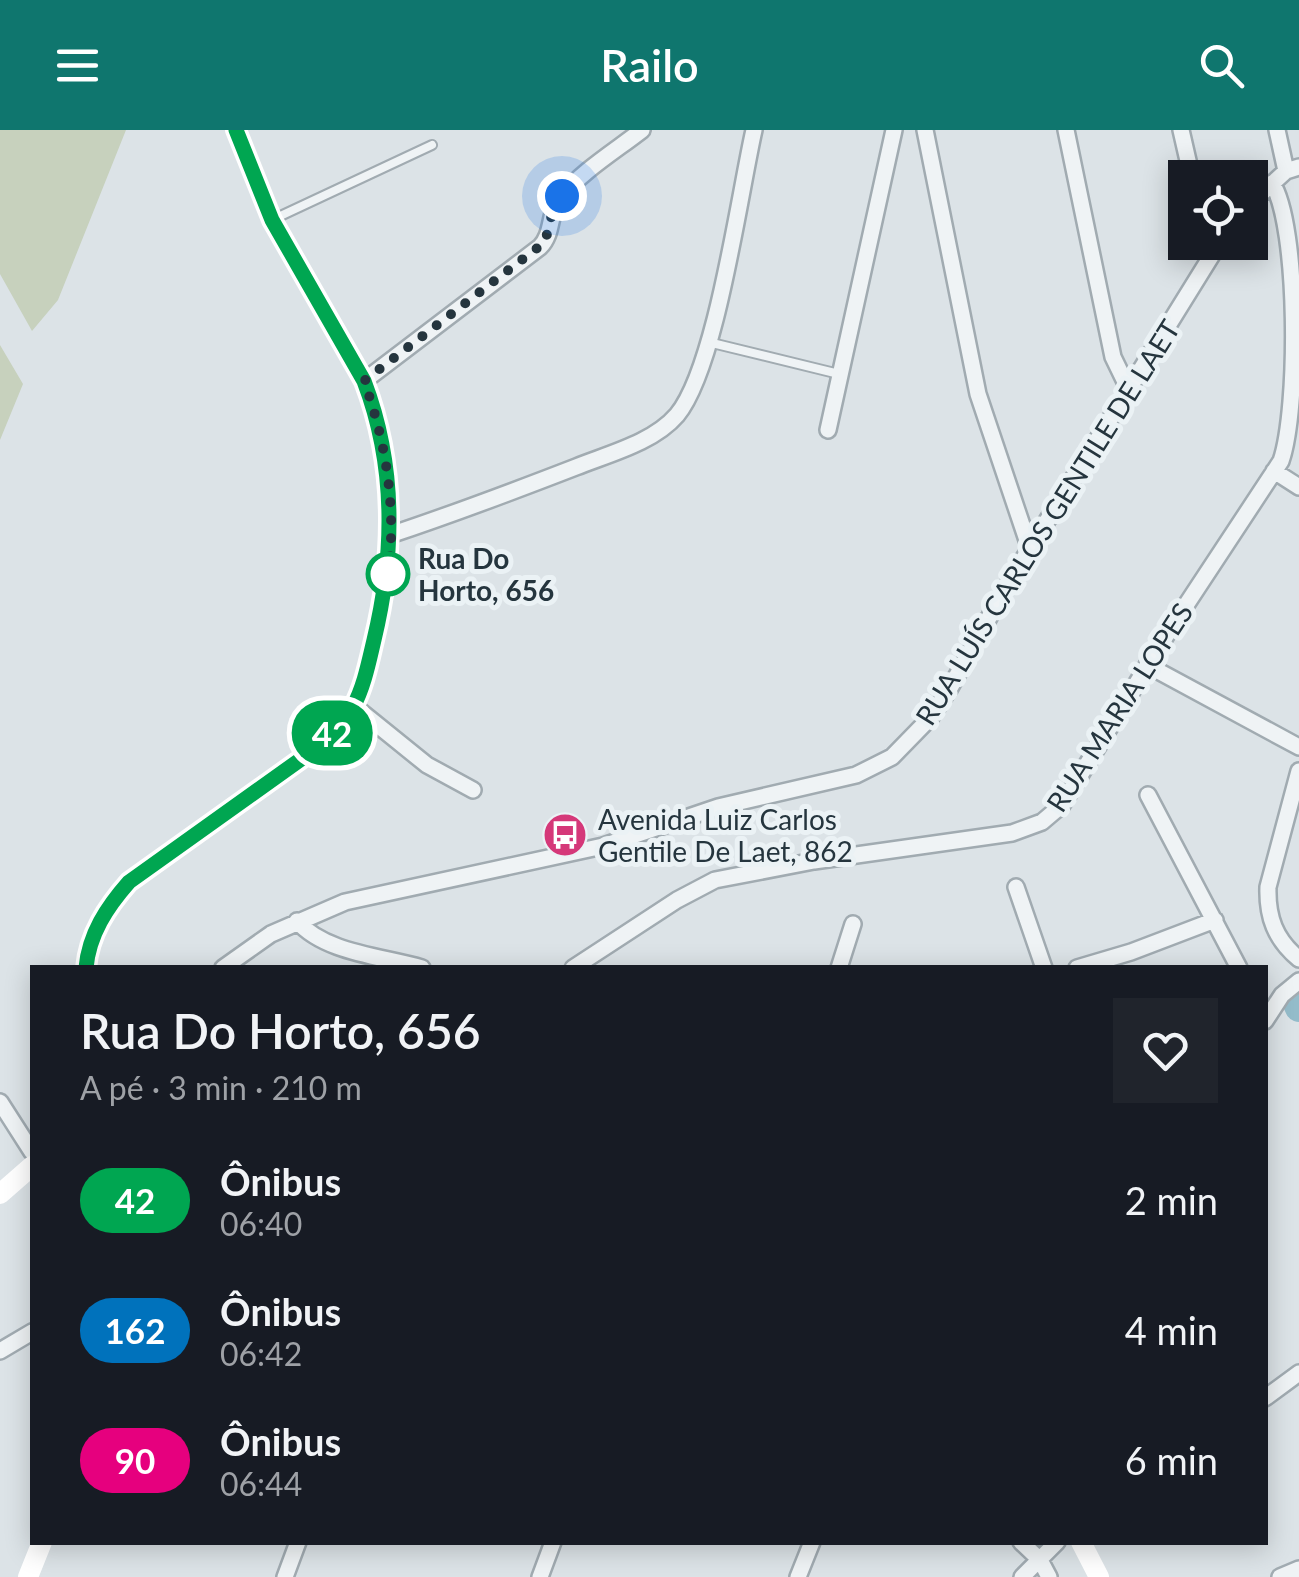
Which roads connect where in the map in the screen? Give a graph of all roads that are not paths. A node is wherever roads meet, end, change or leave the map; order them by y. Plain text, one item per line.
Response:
1 (236, 130) edge
2 (642, 130) edge
3 (754, 130) edge
4 (1066, 130) edge
5 (1181, 130) edge
6 (1277, 130) edge
7 (893, 136) edge
8 (927, 137) edge
9 (432, 144) dead end
10 (1188, 160) edge
11 (1292, 169) edge
12 (1272, 183) junction
13 (1268, 187) edge
14 (272, 220) junction
15 (1208, 260) edge
16 (708, 342) junction
17 (839, 374) junction
18 (364, 381) junction
19 (1129, 390) junction
20 (828, 430) dead end
21 (1274, 471) junction
22 (1299, 487) edge
23 (390, 535) junction
24 (1030, 548) junction
25 (1147, 665) junction
26 (354, 706) junction
27 (1299, 747) edge
28 (1299, 771) edge
29 (473, 790) dead end
30 (1148, 795) dead end
31 (1016, 888) dead end
32 (297, 920) junction
33 (1214, 920) junction
34 (852, 924) dead end
35 (1299, 959) edge
36 (87, 965) edge
37 (227, 965) edge
38 (411, 965) edge
39 (578, 965) edge
40 (840, 965) edge
41 (1043, 965) edge
42 (1088, 965) edge
43 (1237, 965) edge
44 (1299, 981) edge
45 (1268, 1013) edge
46 (0, 1102) edge
47 (30, 1149) edge
48 (30, 1168) edge
49 (0, 1194) edge
50 (30, 1333) edge
51 (0, 1351) edge
52 (1299, 1374) edge
53 (1268, 1396) edge
54 (41, 1545) edge
55 (297, 1545) edge
56 (552, 1545) edge
57 (811, 1545) edge
58 (1025, 1545) edge
59 (1054, 1545) edge
60 (1083, 1545) edge
61 (1040, 1560) junction
62 (1299, 1569) edge
63 (28, 1577) edge
64 (285, 1577) edge
65 (540, 1577) edge
66 (798, 1577) edge
67 (1022, 1577) edge
68 (1049, 1577) edge
69 (1099, 1577) edge
70 (1280, 1577) edge

1 - 14 street
2 - 18 street
3 - 16 street
4 - 19 street
5 - 10 street
6 - 11 street
7 - 8 street
7 - 17 street
8 - 24 street
9 - 14 lane
11 - 12 street
12 - 13 street
12 - 21 street, RUA MARIA LOPES
14 - 18 street
15 - 19 street, RUA LUÍS CARLOS GENTILE DE LAET
16 - 17 lane
16 - 23 street
17 - 20 street
18 - 23 street
19 - 24 street, RUA LUÍS CARLOS GENTILE DE LAET
21 - 22 street
21 - 25 street, RUA MARIA LOPES
23 - 26 street
24 - 32 street, RUA LUÍS CARLOS GENTILE DE LAET
25 - 27 street
25 - 39 street, RUA MARIA LOPES
26 - 29 street
26 - 36 street
28 - 35 street
30 - 33 street
31 - 41 street
32 - 37 street, RUA LUÍS CARLOS GENTILE DE LAET
32 - 38 street
33 - 42 street
33 - 43 street
34 - 40 street
44 - 45 street
46 - 47 street
48 - 49 street
50 - 51 street
52 - 53 street
54 - 63 street
55 - 64 street
56 - 65 street
57 - 66 street
58 - 61 street
59 - 61 street
60 - 69 street
61 - 67 street
61 - 68 street
62 - 70 street

